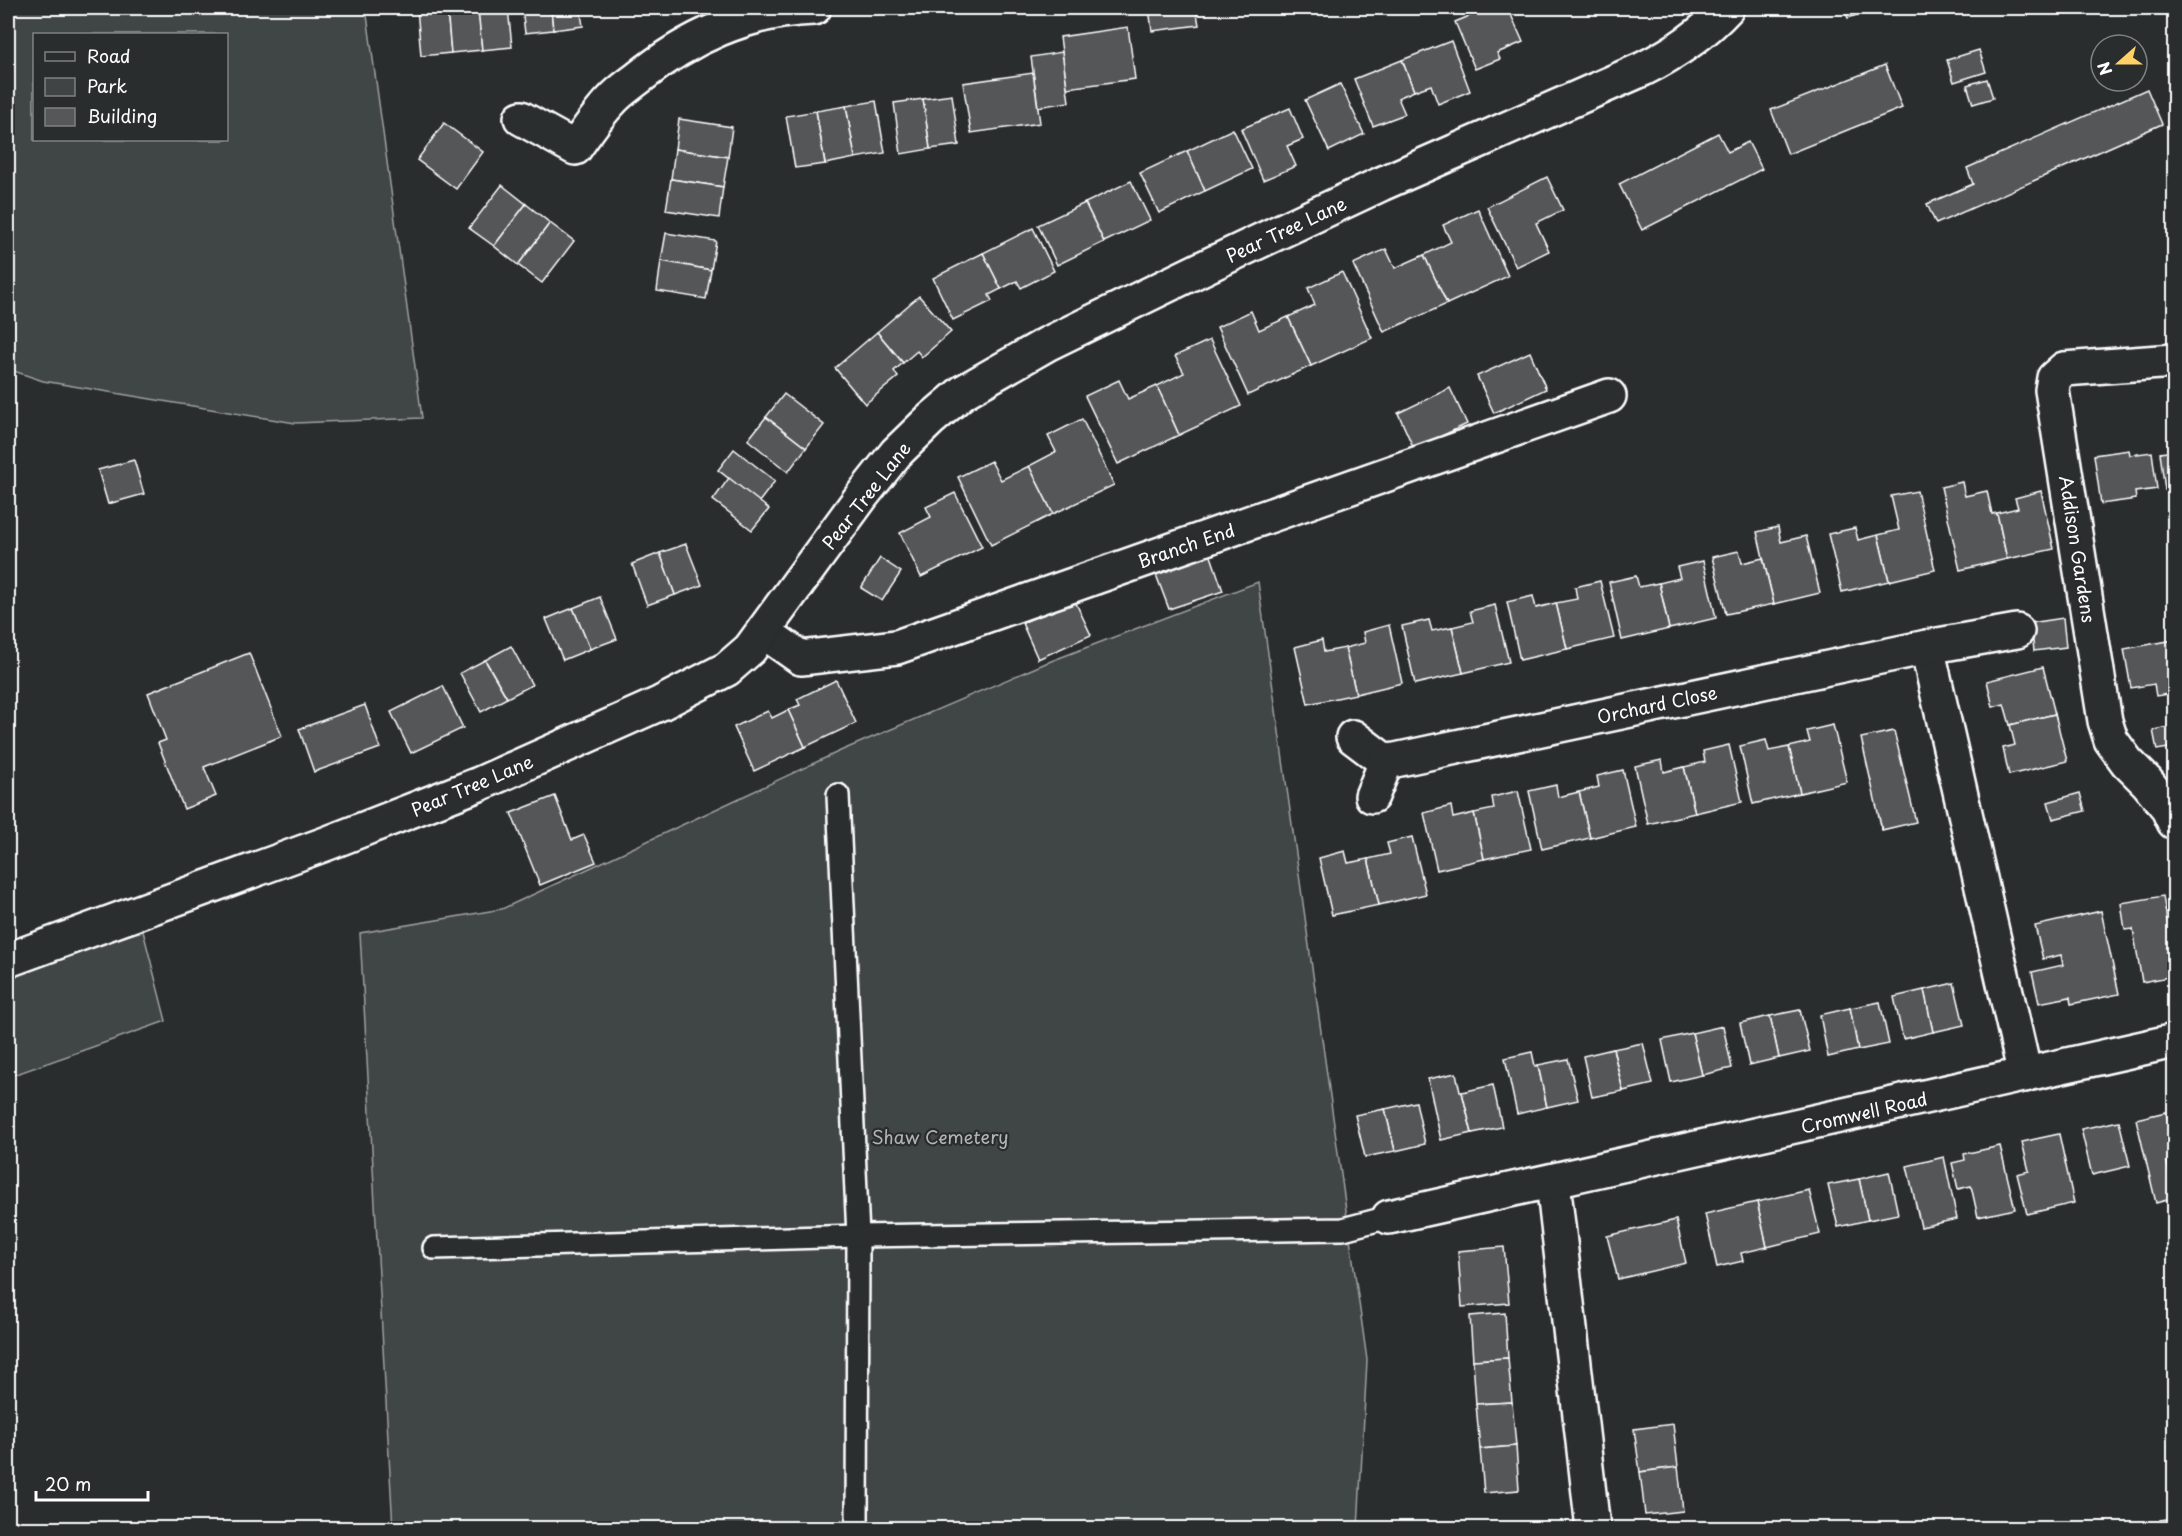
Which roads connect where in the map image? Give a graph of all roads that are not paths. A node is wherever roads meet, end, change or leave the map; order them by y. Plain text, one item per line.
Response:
1 (814, 8) edge
2 (1727, 8) edge
3 (520, 118) dead end
4 (2175, 361) edge
5 (1609, 396) dead end
6 (764, 632) junction
7 (2017, 632) dead end
8 (1927, 647) junction
9 (1353, 737) dead end
10 (1386, 762) junction
11 (838, 795) dead end
12 (1372, 796) dead end
13 (2175, 822) edge
14 (8, 960) edge
15 (2175, 1041) edge
16 (2025, 1076) junction
17 (1553, 1182) junction
18 (1389, 1217) joint
19 (858, 1236) junction
20 (434, 1248) dead end
21 (857, 1528) edge
22 (1593, 1528) edge

1 - 3 street
2 - 6 street, Pear Tree Lane
4 - 13 street, Addison Gardens
5 - 6 street, Branch End
6 - 14 street, Pear Tree Lane
7 - 8 street, Orchard Close
8 - 10 street, Orchard Close
8 - 16 street
9 - 10 street
10 - 12 street
11 - 19 lane
15 - 16 street, Cromwell Road
16 - 17 street, Cromwell Road
17 - 18 street, Cromwell Road
17 - 22 street
18 - 19 lane
19 - 20 lane
19 - 21 lane

